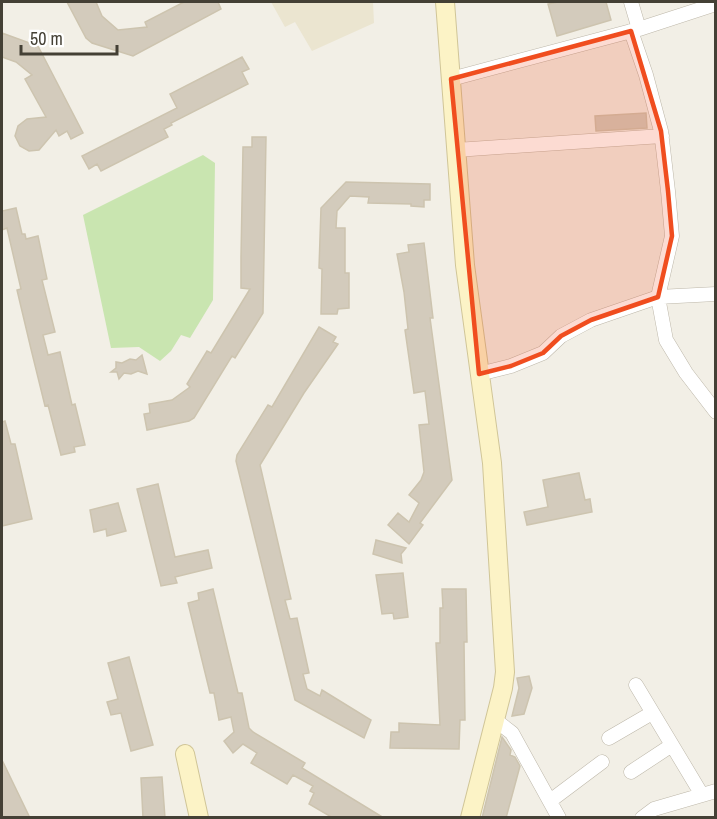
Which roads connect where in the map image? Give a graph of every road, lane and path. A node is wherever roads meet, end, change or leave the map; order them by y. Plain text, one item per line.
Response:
1 (445, 2) edge
2 (631, 2) edge
3 (716, 4) edge
4 (635, 30) junction
5 (451, 79) junction
6 (662, 136) junction
7 (456, 150) junction
8 (716, 294) edge
9 (658, 297) junction
10 (479, 374) junction
11 (716, 412) edge
12 (636, 685) dead end
13 (652, 713) junction
14 (494, 718) junction
15 (609, 738) dead end
16 (672, 745) junction
17 (185, 754) dead end
18 (602, 762) dead end
19 (631, 772) dead end
20 (716, 791) edge
21 (702, 795) junction
22 (550, 801) junction
23 (199, 818) edge
24 (470, 818) edge
25 (559, 818) edge
26 (642, 818) edge

1 - 5 street
2 - 4 street
3 - 4 street
4 - 5 street
4 - 6 street
5 - 7 street
6 - 7 street
6 - 9 street
7 - 10 street
8 - 9 street
9 - 10 street
9 - 11 street
10 - 14 street
12 - 13 street
13 - 15 street
13 - 16 street
14 - 22 street
14 - 24 street
16 - 19 street
16 - 21 street
17 - 23 street
18 - 22 street
20 - 21 street
21 - 26 street
22 - 25 street

